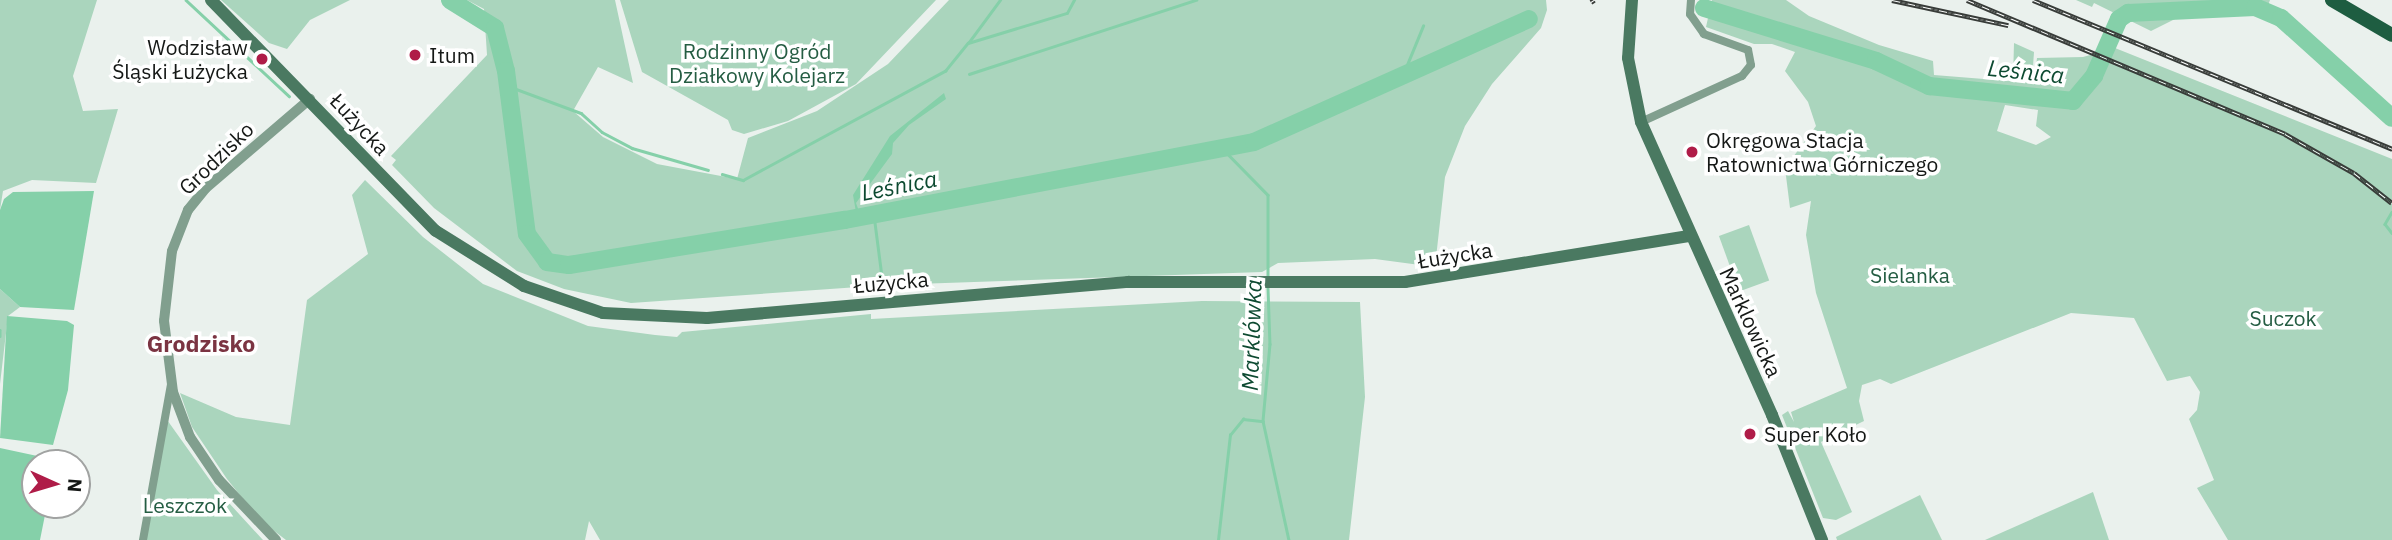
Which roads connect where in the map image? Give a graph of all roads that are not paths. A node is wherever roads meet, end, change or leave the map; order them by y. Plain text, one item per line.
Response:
1 (211, 0) edge
2 (1632, 0) edge
3 (1691, 0) edge
4 (2332, 0) edge
5 (2392, 35) edge
6 (310, 99) junction
7 (1641, 122) junction
8 (1690, 236) junction
9 (171, 384) junction
10 (143, 540) edge
11 (276, 540) edge
12 (1822, 540) edge

1 - 6 main road, Łużycka
2 - 7 main road, Marklowicka
3 - 7 street
4 - 5 main road
6 - 8 main road, Łużycka
6 - 9 street, Grodzisko
7 - 8 main road, Marklowicka
8 - 12 main road, Marklowicka
9 - 10 street, Grodzisko
9 - 11 street, Grodzisko

